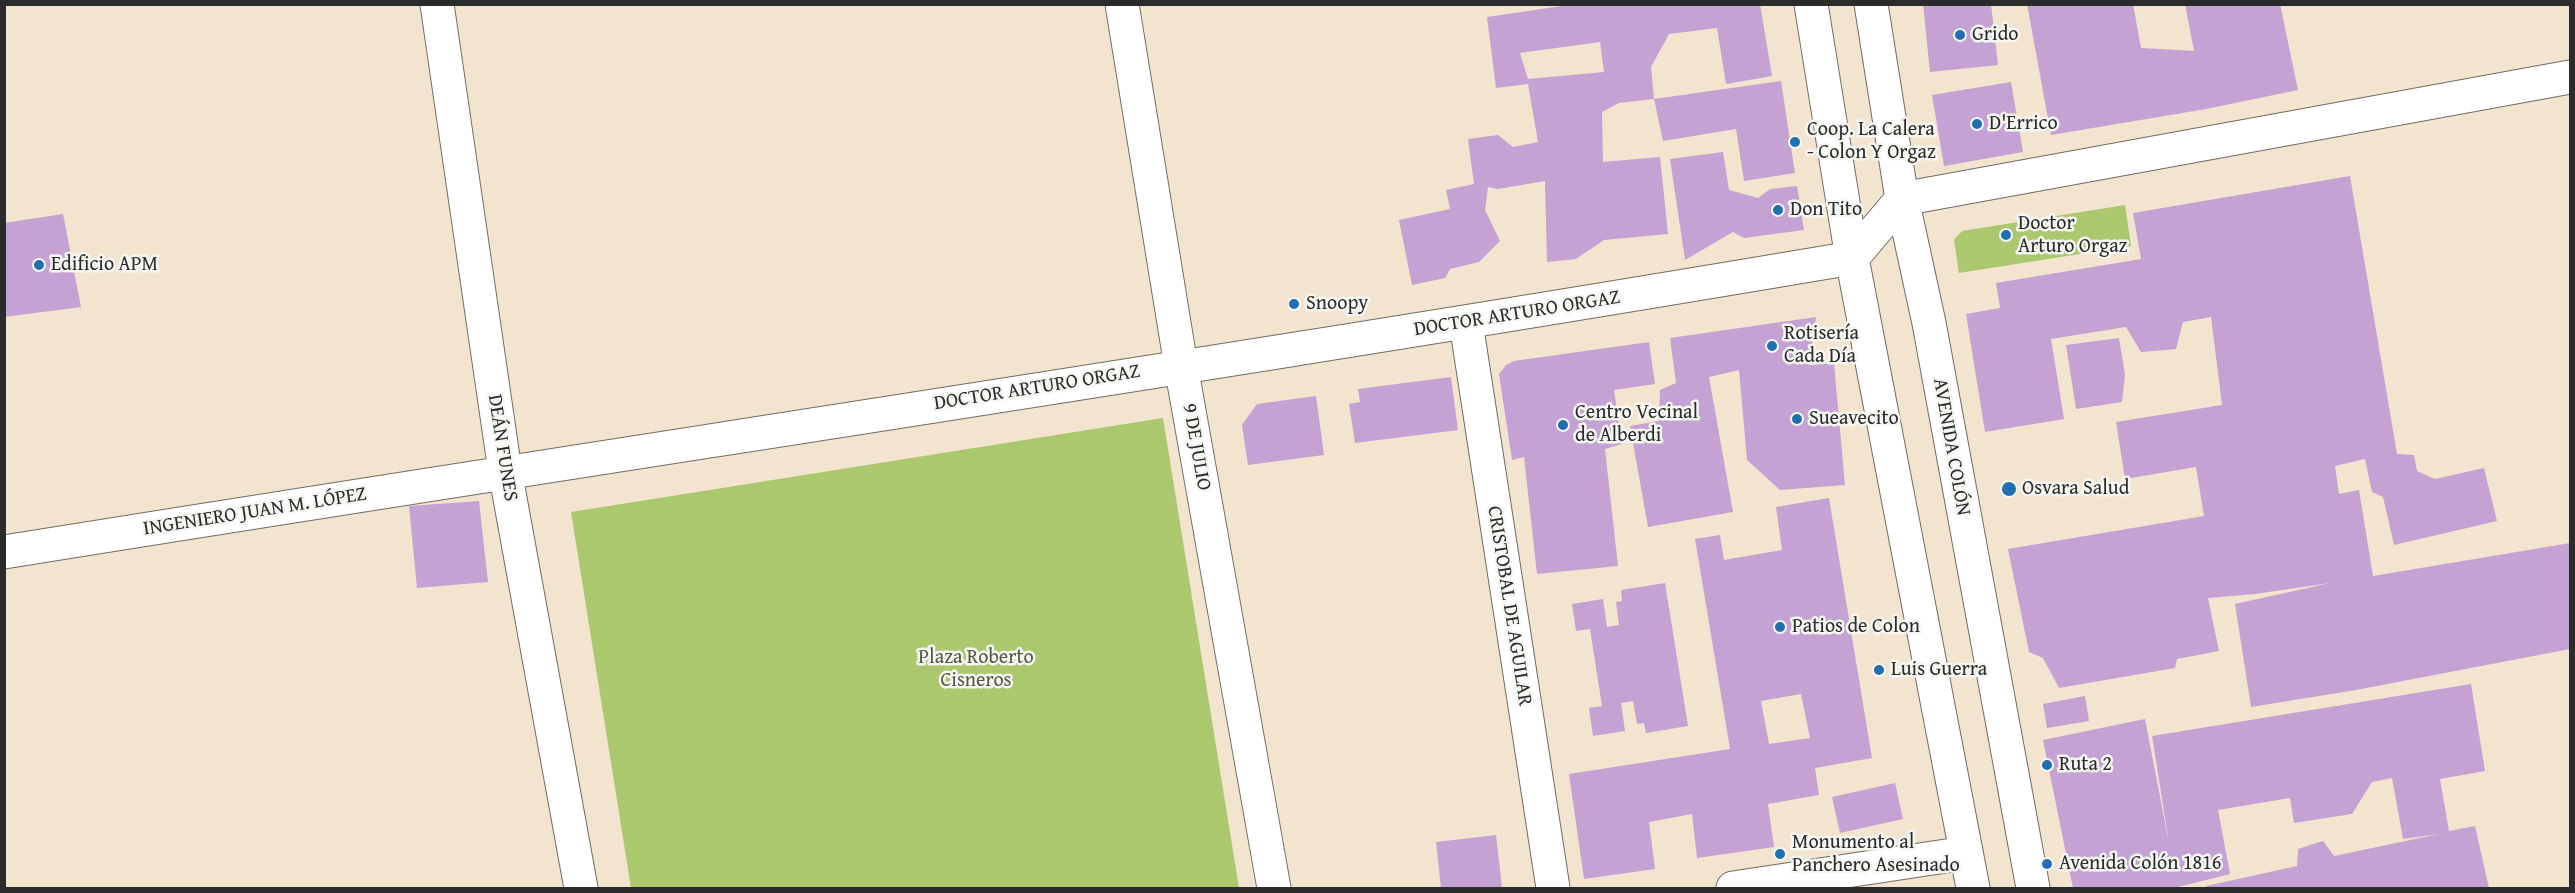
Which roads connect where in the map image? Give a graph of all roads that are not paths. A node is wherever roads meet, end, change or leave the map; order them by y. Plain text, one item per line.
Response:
1 (437, 4) edge
2 (1122, 4) edge
3 (1811, 4) edge
4 (1871, 4) edge
5 (2571, 77) edge
6 (1902, 199) junction
7 (1852, 258) junction
8 (1466, 323) junction
9 (1181, 366) junction
10 (505, 471) junction
11 (4, 552) edge
12 (1966, 853) junction
13 (581, 888) edge
14 (1274, 888) edge
15 (1552, 888) edge
16 (1733, 888) edge
17 (1973, 888) edge
18 (2032, 888) edge

1 - 10 street, DEÁN FUNES
2 - 9 street, 9 DE JULIO
3 - 7 street
4 - 6 street, AVENIDA COLÓN
5 - 6 street
6 - 7 street
6 - 18 street, AVENIDA COLÓN
7 - 8 street, DOCTOR ARTURO ORGAZ
7 - 12 street
8 - 9 street, DOCTOR ARTURO ORGAZ
8 - 15 street, CRISTOBAL DE AGUILAR
9 - 10 street, DOCTOR ARTURO ORGAZ
9 - 14 street, 9 DE JULIO
10 - 11 street, INGENIERO JUAN M. LÓPEZ
10 - 13 street, DEÁN FUNES
12 - 16 street
12 - 17 street

